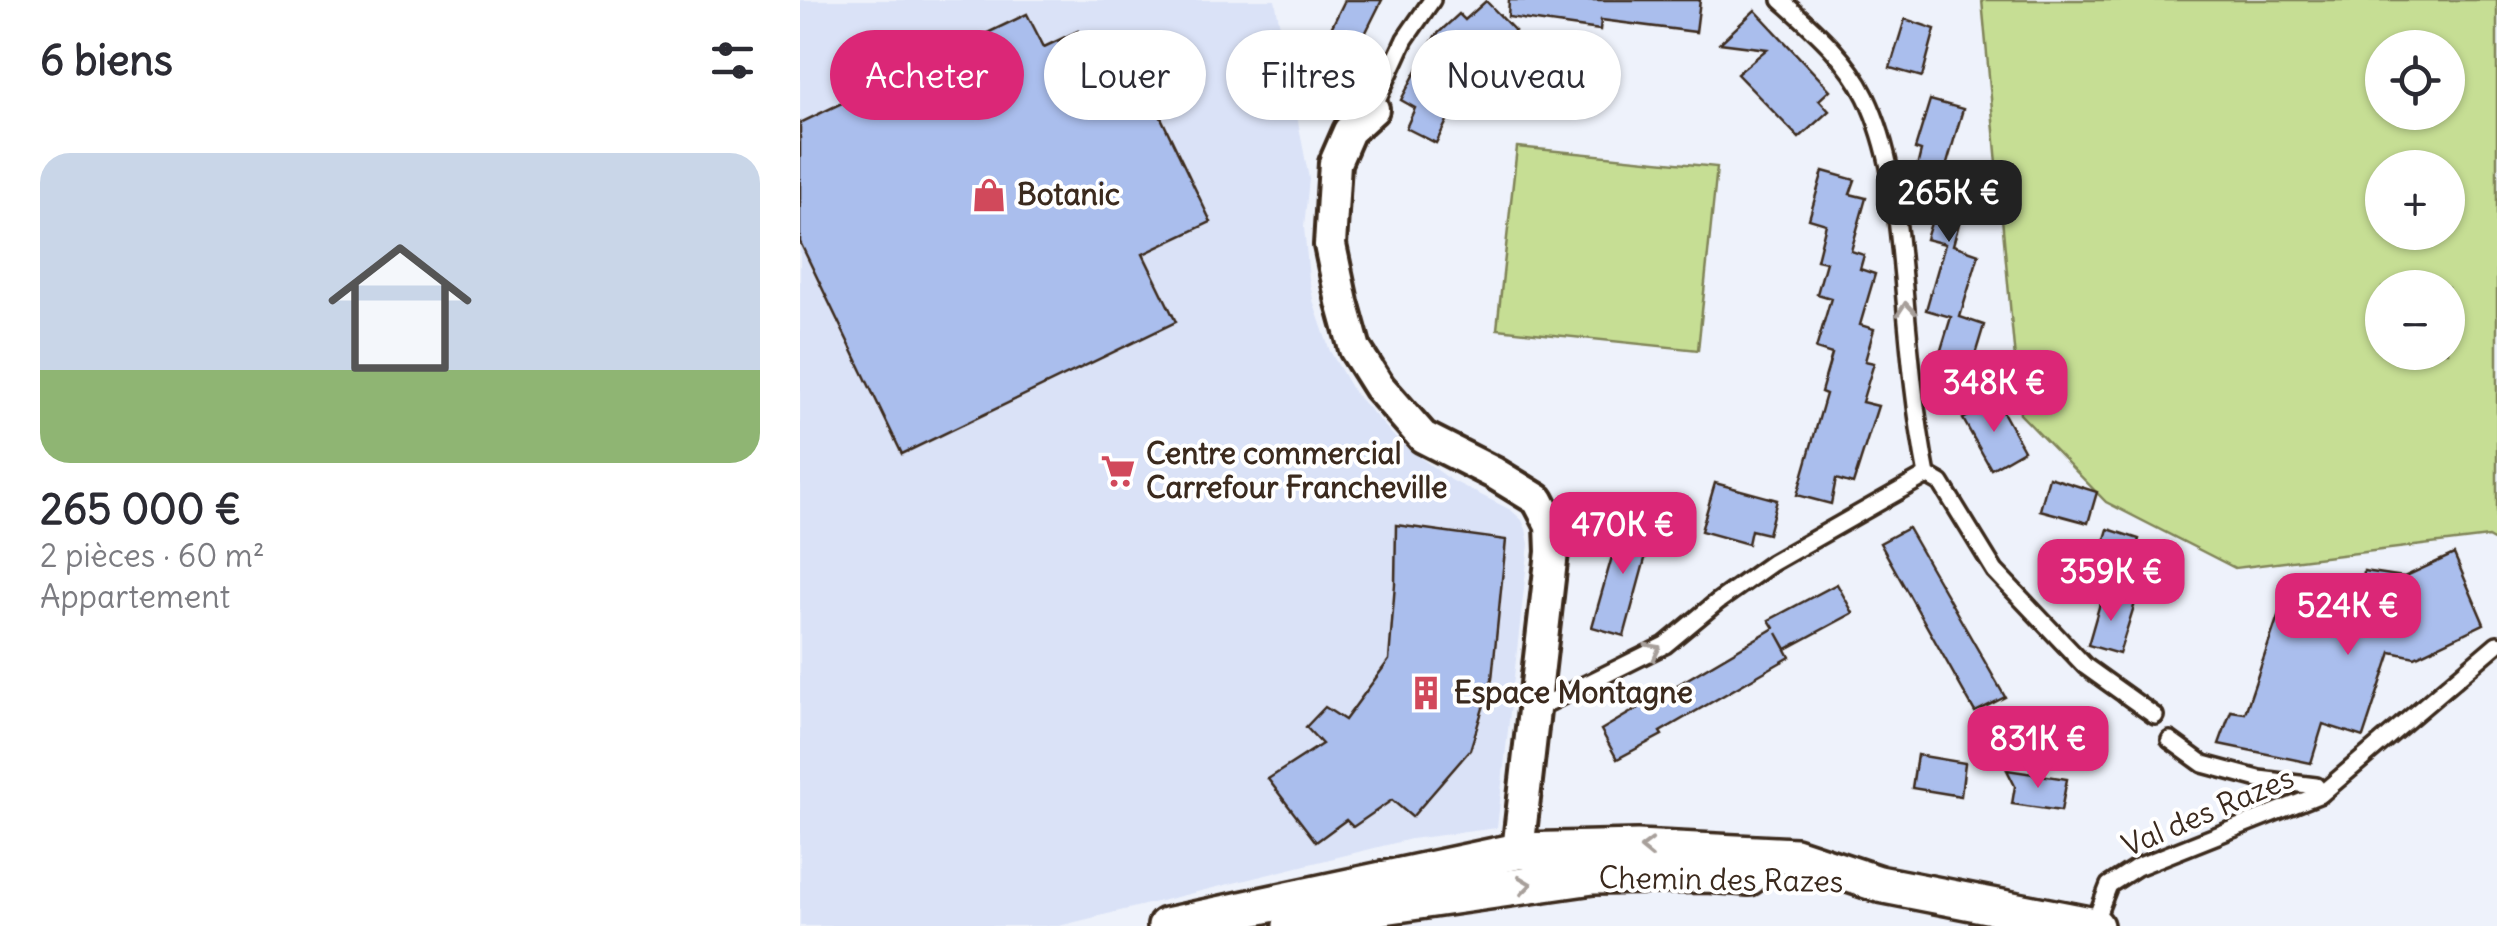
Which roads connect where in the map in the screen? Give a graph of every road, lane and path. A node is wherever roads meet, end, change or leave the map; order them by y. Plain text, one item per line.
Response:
1 (1432, 0) edge
2 (1780, 0) edge
3 (1391, 68) edge
4 (1360, 120) edge
5 (1927, 474) junction
6 (2497, 644) edge
7 (1536, 710) junction
8 (2155, 716) dead end
9 (2170, 740) dead end
10 (2321, 794) junction
11 (1518, 851) junction
12 (1880, 884) junction
13 (1384, 906) junction
14 (1300, 911) edge
15 (1166, 926) edge
16 (1238, 926) edge
17 (2094, 926) edge

1 - 3 lane
5 -> 2 lane
4 - 7 street
7 -> 5 lane
5 - 8 lane
6 - 10 lane, Val des Razes
7 - 11 street
9 - 10 lane
10 - 17 lane, Val des Razes
12 -> 11 street, Chemin des Razes
11 - 13 street, Chemin des Razes
11 - 14 street, Chemin des Razes
13 -> 12 street, Chemin des Razes
12 - 17 street, Chemin des Razes
13 - 14 street, Chemin des Razes
14 - 15 street, Chemin des Razes
14 - 16 street, Chemin des Razes

